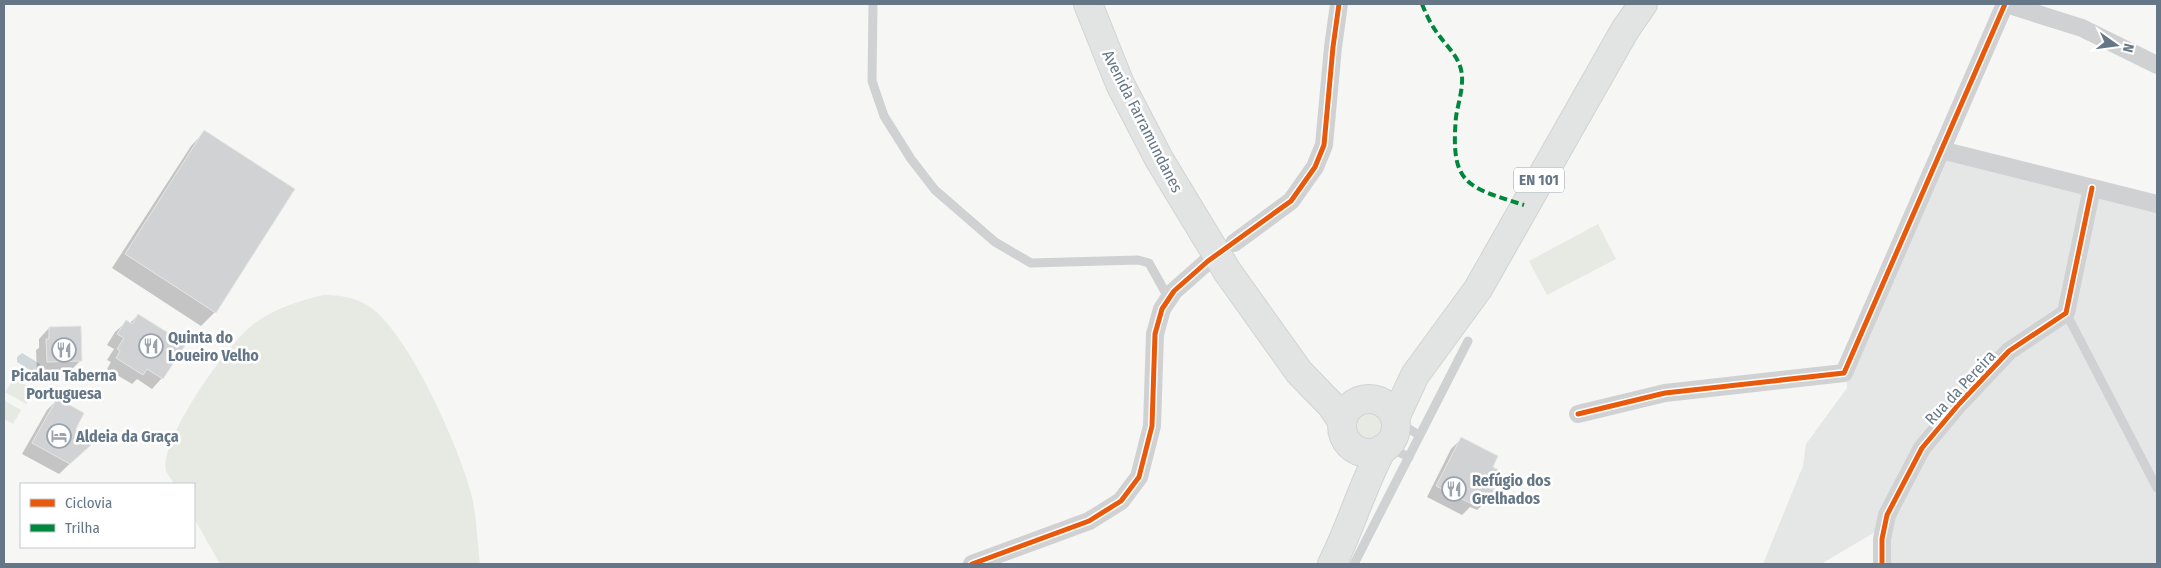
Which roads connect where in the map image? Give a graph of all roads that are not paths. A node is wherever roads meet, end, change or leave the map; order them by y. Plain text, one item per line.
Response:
1 (873, 4) edge
2 (1088, 4) edge
3 (1340, 4) edge
4 (1643, 4) edge
5 (2006, 4) edge
6 (2157, 65) edge
7 (1941, 150) junction
8 (2092, 188) junction
9 (2157, 204) edge
10 (1234, 243) dead end
11 (1206, 248) junction
12 (1169, 299) junction
13 (2066, 313) junction
14 (1468, 341) dead end
15 (1431, 353) junction
16 (1312, 384) junction
17 (1364, 399) junction
18 (1578, 414) dead end
19 (1345, 433) junction
20 (1419, 435) junction
21 (1394, 438) junction
22 (2157, 488) edge
23 (1358, 502) junction
24 (972, 564) edge
25 (1332, 564) edge
26 (1354, 564) edge
27 (1882, 564) edge

1 - 12 lane
2 - 11 main road, Avenida Farramundanes
3 - 10 street
4 - 15 main road, EN 101
5 - 6 street
5 - 7 street
7 - 8 street
7 - 18 street
8 - 9 street
8 - 13 street
11 - 12 street
11 - 16 main road, Avenida Farramundanes
12 - 24 street
13 - 22 lane
13 - 27 street, Rua da Pereira
14 - 20 lane
15 - 17 main road
15 - 21 main road
16 - 17 main road
16 - 19 main road, Avenida Farramundanes
17 - 19 main road
17 - 21 main road
19 - 21 main road
19 - 23 main road
20 - 21 lane
20 - 21 lane
21 - 23 main road
21 - 26 lane
23 - 25 main road

